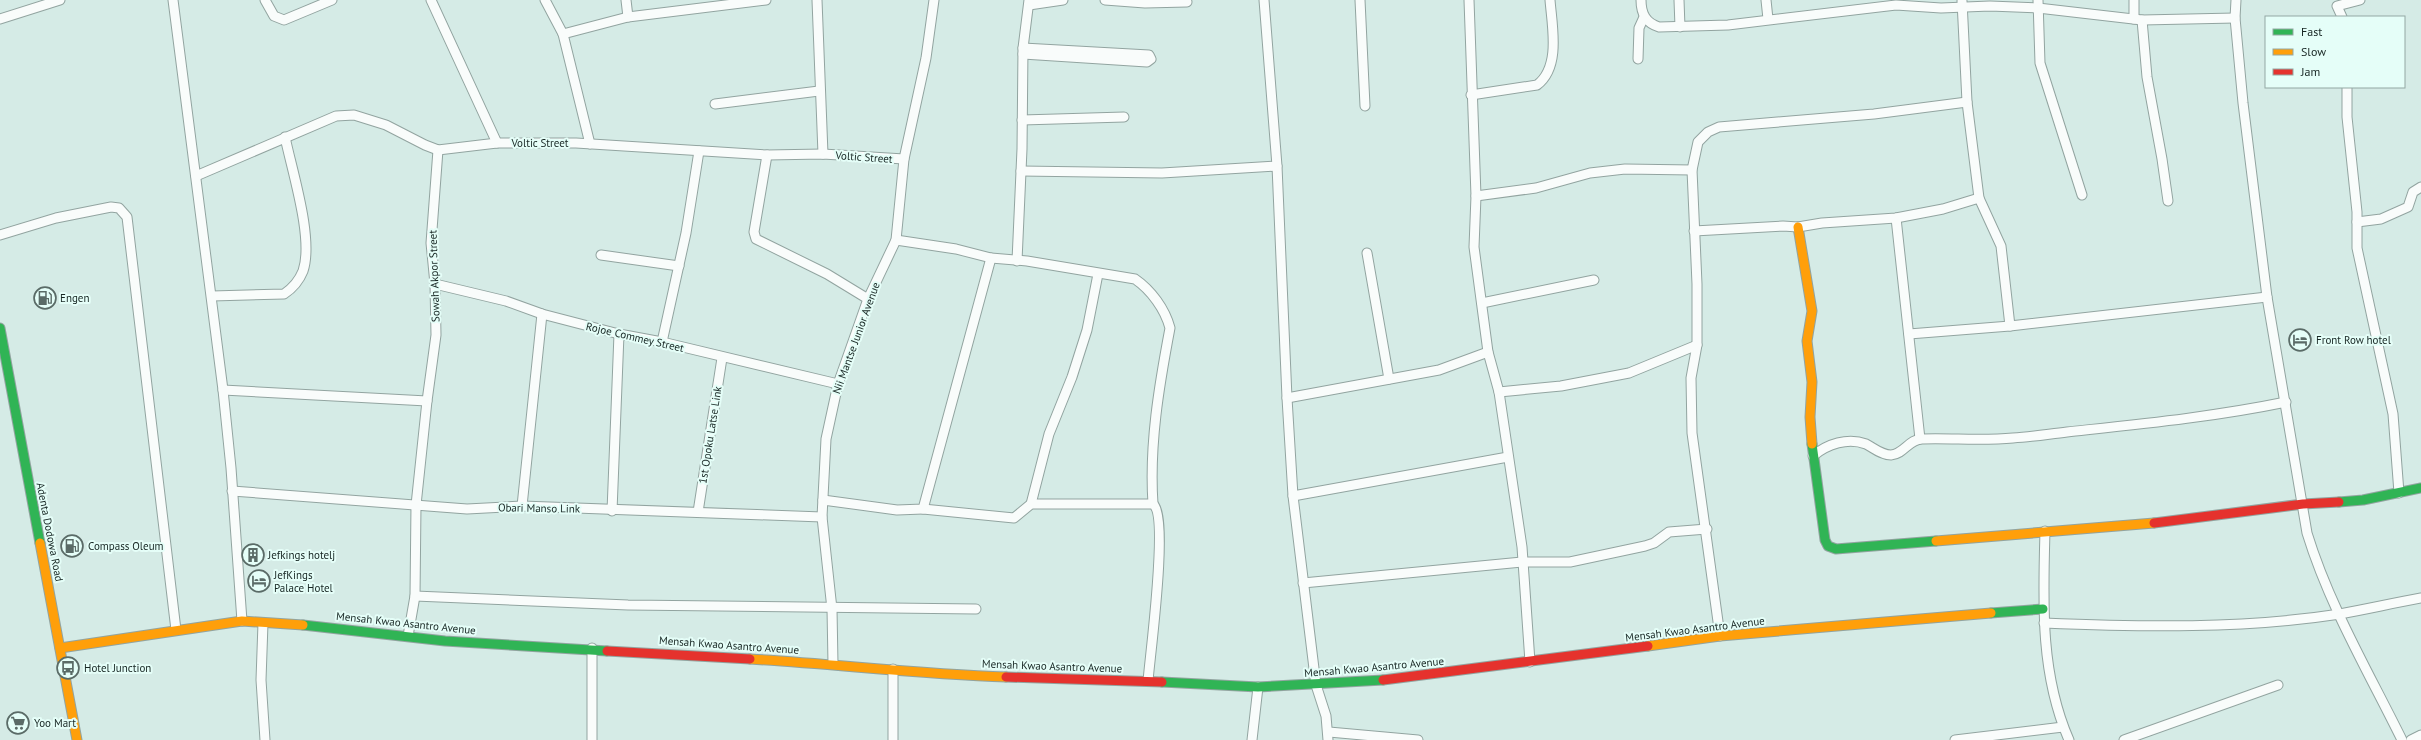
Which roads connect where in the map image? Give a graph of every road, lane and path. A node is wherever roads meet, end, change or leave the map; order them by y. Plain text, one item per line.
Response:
1 (60, 0) edge
2 (173, 0) edge
3 (265, 0) edge
4 (332, 0) edge
5 (431, 0) edge
6 (545, 0) edge
7 (626, 0) edge
8 (766, 0) edge
9 (817, 0) edge
10 (934, 0) edge
11 (1063, 0) edge
12 (1105, 0) edge
13 (1264, 0) edge
14 (1360, 0) edge
15 (1469, 0) edge
16 (1550, 0) edge
17 (1641, 0) edge
18 (1679, 0) edge
19 (1766, 0) edge
20 (2134, 0) edge
21 (2236, 0) edge
22 (2360, 0) edge
23 (1029, 2) edge
24 (1187, 2) dead end
25 (1962, 3) edge
26 (1865, 4) edge
27 (2038, 4) edge
28 (2342, 16) edge
29 (628, 17) junction
30 (1644, 17) junction
31 (2235, 18) junction
32 (0, 19) edge
33 (1768, 19) junction
34 (2138, 19) junction
35 (1680, 27) junction
36 (563, 34) junction
37 (1023, 51) junction
38 (1102, 57) dead end
39 (1638, 59) dead end
40 (2346, 88) edge
41 (819, 91) junction
42 (1471, 95) junction
43 (1968, 102) junction
44 (715, 104) dead end
45 (1365, 106) dead end
46 (1124, 117) dead end
47 (1022, 120) junction
48 (285, 137) junction
49 (498, 143) junction
50 (590, 144) junction
51 (438, 150) junction
52 (698, 151) junction
53 (823, 154) junction
54 (767, 155) junction
55 (904, 159) junction
56 (1278, 166) junction
57 (1692, 170) junction
58 (1021, 171) junction
59 (196, 176) junction
60 (2421, 187) edge
61 (2082, 195) dead end
62 (1476, 196) junction
63 (1979, 198) junction
64 (2168, 202) dead end
65 (1896, 218) junction
66 (2357, 222) junction
67 (1798, 228) junction
68 (1694, 231) junction
69 (0, 235) edge
70 (896, 240) junction
71 (1367, 253) dead end
72 (601, 255) dead end
73 (991, 258) junction
74 (1017, 261) junction
75 (679, 266) junction
76 (1098, 274) junction
77 (1594, 280) dead end
78 (435, 284) junction
79 (212, 296) junction
80 (2267, 297) junction
81 (868, 299) junction
82 (1482, 303) junction
83 (542, 314) junction
84 (2010, 326) junction
85 (0, 328) edge
86 (619, 334) junction
87 (1909, 334) junction
88 (662, 342) junction
89 (1697, 345) junction
90 (1488, 352) junction
91 (722, 358) junction
92 (1389, 379) junction
93 (838, 384) junction
94 (223, 390) junction
95 (1499, 392) junction
96 (1287, 398) junction
97 (427, 401) junction
98 (2286, 402) junction
99 (1920, 439) junction
100 (1813, 456) junction
101 (1508, 457) junction
102 (2421, 488) edge
103 (232, 491) junction
104 (2399, 493) junction
105 (1293, 496) junction
106 (823, 500) junction
107 (1032, 504) junction
108 (1154, 504) junction
109 (2303, 504) junction
110 (416, 505) junction
111 (522, 506) junction
112 (923, 509) junction
113 (612, 511) junction
114 (698, 512) junction
115 (822, 517) junction
116 (1707, 529) junction
117 (2045, 531) junction
118 (1522, 562) junction
119 (1303, 583) junction
120 (415, 596) junction
121 (2421, 598) edge
122 (832, 608) junction
123 (976, 609) dead end
124 (2043, 609) junction
125 (2340, 614) junction
126 (242, 621) junction
127 (263, 623) junction
128 (2044, 623) junction
129 (176, 630) junction
130 (408, 636) junction
131 (1720, 636) junction
132 (60, 648) junction
133 (592, 648) junction
134 (1530, 662) junction
135 (834, 664) junction
136 (894, 669) junction
137 (1148, 681) junction
138 (1316, 685) junction
139 (2278, 685) dead end
140 (1258, 687) junction
141 (2063, 727) junction
142 (2421, 735) edge
143 (1329, 736) edge
144 (77, 740) edge
145 (265, 740) edge
146 (592, 740) edge
147 (893, 740) edge
148 (1252, 740) edge
149 (1418, 740) edge
150 (1955, 740) edge
151 (2069, 740) edge
152 (2124, 740) edge
153 (2402, 740) edge
154 (2411, 740) edge

1 - 32 street
2 - 59 street
3 - 4 street
5 - 49 street
6 - 36 street
7 - 29 street
8 - 29 street
9 - 41 street
10 - 55 street, Nii Mantse Junior Avenue
11 - 23 street
12 - 24 street
13 - 56 street
14 - 45 street
15 - 42 street
16 - 42 street
17 - 30 street
18 - 35 street
19 - 33 street
20 - 34 street
21 - 31 street
22 - 28 street
23 - 37 street
25 - 26 street
25 - 27 street
25 - 43 street
26 - 33 street
27 - 34 street
27 - 61 street
29 - 36 street
30 - 35 street
30 - 39 street
31 - 34 street
31 - 80 street
33 - 35 street
34 - 64 street
36 - 50 street
37 - 38 street
37 - 47 street
40 - 66 street
41 - 44 street
41 - 53 street
42 - 62 street
43 - 57 street
43 - 63 street
46 - 47 street
47 - 58 street
48 - 51 street, Voltic Street
48 - 59 street, Voltic Street
48 - 79 street
49 - 50 street, Voltic Street
49 - 51 street, Voltic Street
50 - 52 street, Voltic Street
51 - 78 street, Sowah Akpor Street
52 - 54 street, Voltic Street
52 - 75 street
53 - 54 street, Voltic Street
53 - 55 street, Voltic Street
54 - 81 street
55 - 70 street, Nii Mantse Junior Avenue
56 - 58 street
56 - 96 street
57 - 62 street
57 - 68 street
58 - 74 street
59 - 79 street
60 - 66 street
62 - 82 street
63 - 65 street
63 - 84 street
65 - 67 street
65 - 87 street
66 - 104 street
67 - 68 street
67 - 100 street
68 - 89 street
69 - 129 street
70 - 73 street
70 - 81 street, Nii Mantse Junior Avenue
71 - 92 street
72 - 75 street
73 - 74 street
73 - 112 street
74 - 76 street
75 - 88 street
76 - 107 street
76 - 108 street
77 - 82 street
78 - 83 street, Rojoe Commey Street
78 - 97 street, Sowah Akpor Street
79 - 94 street
80 - 84 street
80 - 98 street
81 - 93 street, Nii Mantse Junior Avenue
82 - 90 street
83 - 86 street, Rojoe Commey Street
83 - 111 street
84 - 87 street
85 - 132 street, Adenta Dodowa Road
86 - 88 street, Rojoe Commey Street
86 - 113 street
87 - 99 street
88 - 91 street, Rojoe Commey Street
89 - 95 street
89 - 116 street
90 - 92 street
90 - 95 street
91 - 93 street, Rojoe Commey Street
91 - 114 street, 1st Opoku Latse Link
92 - 96 street
93 - 106 street, Nii Mantse Junior Avenue
94 - 97 street
94 - 103 street
95 - 101 street
96 - 105 street
97 - 110 street, Sowah Akpor Street
98 - 99 street
98 - 109 street
99 - 100 street
100 - 117 street
101 - 105 street
101 - 118 street
102 - 104 street
103 - 110 street, Obari Manso Link
103 - 126 street
104 - 109 street
105 - 119 street
106 - 112 street
106 - 115 street, Nii Mantse Junior Avenue
107 - 108 street
107 - 112 street
108 - 137 street
109 - 117 street
109 - 125 street
110 - 111 street, Obari Manso Link
110 - 120 street, Sowah Akpor Street
111 - 113 street, Obari Manso Link
113 - 114 street, Obari Manso Link
114 - 115 street, Obari Manso Link
115 - 122 street, Nii Mantse Junior Avenue
116 - 118 street
116 - 131 street
117 - 124 street
118 - 119 street
118 - 134 street
119 - 138 street
120 - 122 street
120 - 130 street, Sowah Akpor Street
121 - 125 street
122 - 123 street
122 - 135 street, Nii Mantse Junior Avenue
124 - 128 street
124 - 131 street, Mensah Kwao Asantro Avenue
125 - 128 street
125 - 153 street
126 - 127 street, Mensah Kwao Asantro Avenue
126 - 129 street, Mensah Kwao Asantro Avenue
127 - 130 street, Mensah Kwao Asantro Avenue
127 - 145 street
128 - 141 street
129 - 132 street, Mensah Kwao Asantro Avenue
130 - 133 street, Mensah Kwao Asantro Avenue
131 - 134 street, Mensah Kwao Asantro Avenue
132 - 144 street, Adenta Dodowa Road
133 - 135 street, Mensah Kwao Asantro Avenue
133 - 146 street
134 - 138 street, Mensah Kwao Asantro Avenue
135 - 136 street, Mensah Kwao Asantro Avenue
136 - 137 street, Mensah Kwao Asantro Avenue
136 - 147 street
137 - 140 street, Mensah Kwao Asantro Avenue
138 - 140 street, Mensah Kwao Asantro Avenue
138 - 143 street
139 - 152 street
140 - 148 street
141 - 150 street
141 - 151 street
142 - 154 street
143 - 149 street

